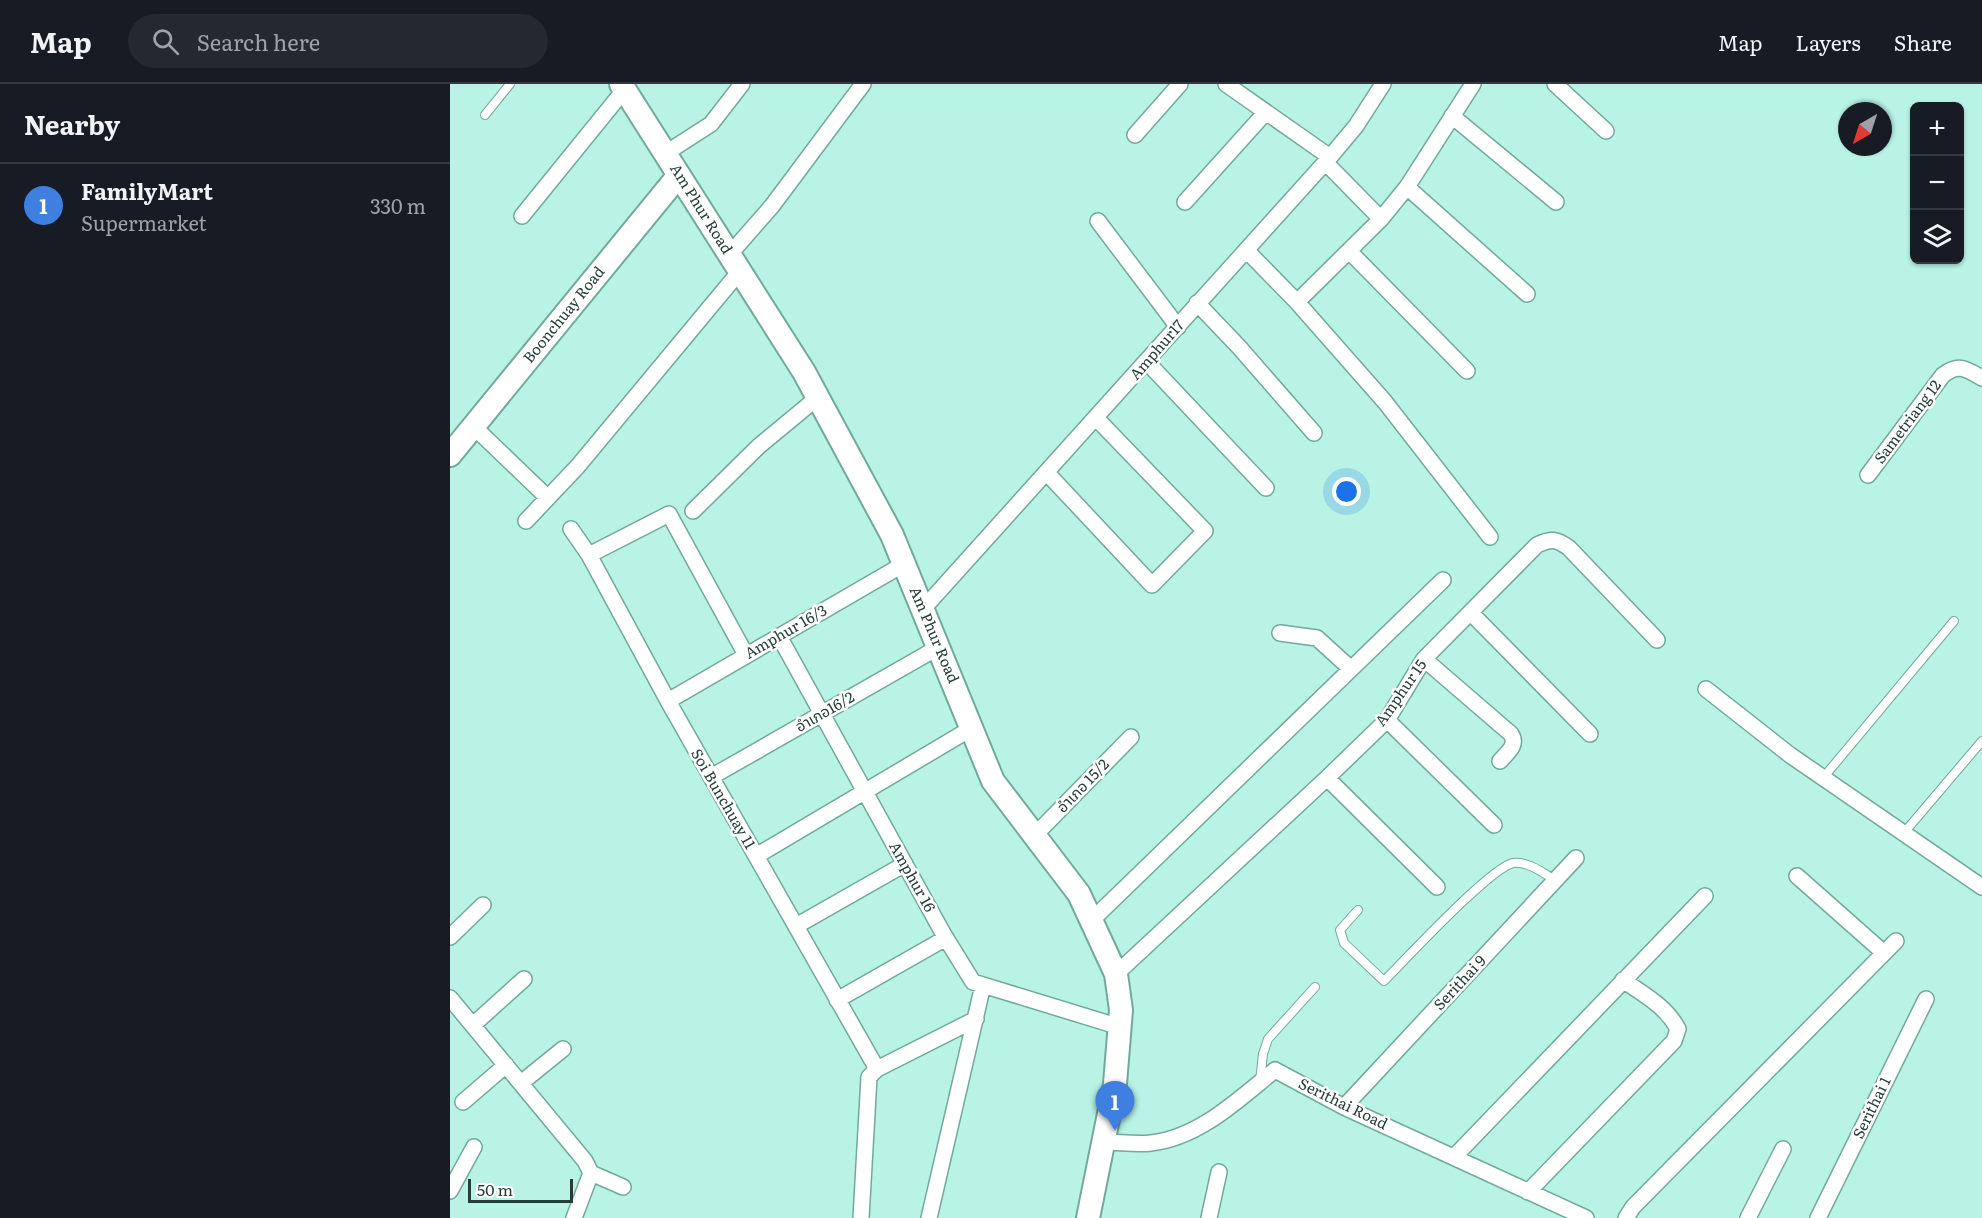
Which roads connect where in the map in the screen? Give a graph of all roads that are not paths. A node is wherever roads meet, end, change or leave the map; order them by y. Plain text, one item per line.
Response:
1 (510, 84) edge
2 (742, 84) edge
3 (863, 84) edge
4 (1180, 84) edge
5 (1226, 84) edge
6 (1473, 84) edge
7 (1556, 84) edge
8 (1381, 85) edge
9 (623, 87) edge
10 (1266, 112) junction
11 (485, 115) dead end
12 (1452, 116) junction
13 (1606, 131) dead end
14 (1135, 135) dead end
15 (666, 153) junction
16 (1327, 160) junction
17 (680, 174) junction
18 (1407, 187) junction
19 (1185, 202) dead end
20 (1556, 202) dead end
21 (522, 216) dead end
22 (1381, 219) junction
23 (1098, 221) dead end
24 (1246, 251) junction
25 (1349, 251) junction
26 (735, 263) junction
27 (1527, 294) dead end
28 (1297, 302) junction
29 (1197, 303) junction
30 (1178, 327) junction
31 (1147, 362) junction
32 (1467, 371) dead end
33 (1982, 378) edge
34 (817, 398) junction
35 (1096, 418) junction
36 (473, 426) junction
37 (1314, 433) dead end
38 (450, 455) edge
39 (1047, 473) junction
40 (1868, 475) dead end
41 (1266, 488) dead end
42 (548, 498) junction
43 (693, 511) dead end
44 (526, 521) dead end
45 (571, 529) dead end
46 (1490, 537) dead end
47 (589, 555) junction
48 (904, 564) junction
49 (1443, 580) dead end
50 (923, 609) junction
51 (1471, 613) junction
52 (1954, 621) dead end
53 (1280, 633) dead end
54 (779, 636) junction
55 (1657, 640) dead end
56 (939, 647) junction
57 (746, 656) junction
58 (1424, 659) junction
59 (1351, 669) junction
60 (1706, 689) dead end
61 (668, 701) junction
62 (822, 714) junction
63 (1387, 720) junction
64 (972, 728) junction
65 (1590, 734) dead end
66 (1131, 737) dead end
67 (1982, 741) edge
68 (1500, 760) dead end
69 (711, 777) junction
70 (1327, 778) junction
71 (1823, 778) junction
72 (865, 791) junction
73 (1494, 825) dead end
74 (1904, 834) junction
75 (1035, 835) junction
76 (756, 856) junction
77 (1575, 858) dead end
78 (904, 864) junction
79 (1797, 876) dead end
80 (1555, 880) junction
81 (1437, 887) dead end
82 (1982, 887) edge
83 (1705, 896) dead end
84 (483, 905) dead end
85 (1358, 910) dead end
86 (1092, 920) junction
87 (796, 926) junction
88 (450, 937) edge
89 (946, 938) junction
90 (1896, 941) dead end
91 (1884, 953) junction
92 (1116, 974) junction
93 (524, 979) dead end
94 (1623, 980) junction
95 (983, 985) junction
96 (1315, 987) dead end
97 (450, 998) edge
98 (1926, 999) dead end
99 (837, 1000) junction
100 (976, 1019) junction
101 (473, 1025) junction
102 (1120, 1027) junction
103 (563, 1049) dead end
104 (506, 1065) junction
105 (877, 1069) junction
106 (1260, 1082) junction
107 (521, 1083) junction
108 (463, 1102) dead end
109 (1344, 1107) junction
110 (1104, 1142) junction
111 (474, 1147) dead end
112 (1783, 1149) dead end
113 (1454, 1157) junction
114 (1219, 1172) dead end
115 (591, 1173) junction
116 (623, 1187) dead end
117 (450, 1191) edge
118 (1528, 1192) junction
119 (574, 1218) edge
120 (861, 1218) edge
121 (929, 1218) edge
122 (1088, 1218) edge
123 (1209, 1218) edge
124 (1586, 1218) edge
125 (1626, 1218) edge
126 (1748, 1218) edge
127 (1818, 1218) edge

1 - 11 lane
2 - 15 street
3 - 26 street
4 - 14 street
5 - 10 street
6 - 12 street
7 - 13 street
8 - 16 street, Amphur17
9 - 15 street, Am Phur Road
9 - 21 street
10 - 16 street
10 - 19 street
12 - 18 street
12 - 20 street
15 - 17 street, Am Phur Road
16 - 22 street
16 - 24 street, Amphur17
17 - 26 street, Am Phur Road
17 - 36 street, Boonchuay Road
18 - 22 street
18 - 27 street
22 - 25 street
23 - 30 street
24 - 28 street
24 - 29 street, Amphur17
25 - 28 street
25 - 32 street
26 - 34 street, Am Phur Road
26 - 42 street
28 - 46 street
29 - 30 street, Amphur17
29 - 37 street
30 - 31 street, Amphur17
31 - 35 street, Amphur17
31 - 41 street
33 - 40 street, Sametriang 12
34 - 43 street
34 - 48 street, Am Phur Road
35 - 39 street, Amphur17
35 - 39 street
36 - 38 street, Boonchuay Road
36 - 42 street
39 - 50 street, Amphur17
42 - 44 street
45 - 47 street, Soi Bunchuay 11
47 - 57 street
47 - 61 street, Soi Bunchuay 11
48 - 50 street, Am Phur Road
48 - 54 street, Amphur 16/3
49 - 59 street
50 - 56 street, Am Phur Road
51 - 55 street, Amphur 15
51 - 58 street, Amphur 15
51 - 65 street
52 - 71 lane
53 - 59 street
54 - 57 street, Amphur 16/3
54 - 62 street, Amphur 16
56 - 62 street, อำเภอ16/2
56 - 64 street, Am Phur Road
57 - 61 street, Amphur 16/3
58 - 63 street, Amphur 15
58 - 68 street
59 - 86 street
60 - 71 street
61 - 69 street, Soi Bunchuay 11
62 - 69 street, อำเภอ16/2
62 - 72 street, Amphur 16
63 - 70 street, Amphur 15
63 - 73 street
64 - 72 street
64 - 75 street, Am Phur Road
66 - 75 street, อำเภอ 15/2
67 - 74 lane
69 - 76 street, Soi Bunchuay 11
70 - 81 street
70 - 92 street, Amphur 15
71 - 74 street
72 - 76 street
72 - 78 street, Amphur 16
74 - 82 street
75 - 86 street, Am Phur Road
76 - 87 street, Soi Bunchuay 11
77 - 80 street, Serithai 9
78 - 87 street
78 - 89 street, Amphur 16
79 - 91 street
80 - 85 lane
80 - 109 street, Serithai 9
83 - 94 street
84 - 88 street
86 - 92 street, Am Phur Road
87 - 99 street, Soi Bunchuay 11
89 - 95 street, Amphur 16
89 - 99 street
90 - 91 street
91 - 125 street
92 - 102 street, Am Phur Road
93 - 101 street
94 - 113 street
94 - 118 street
95 - 100 street
95 - 102 street, Amphur 16
96 - 106 lane
97 - 101 street
98 - 127 street, Serithai 1
99 - 105 street, Soi Bunchuay 11
100 - 105 street
100 - 121 street
101 - 104 street
102 - 110 street, Am Phur Road
103 - 107 street
104 - 107 street
104 - 108 street
105 - 120 street
106 - 109 street, Serithai Road
106 - 110 street, Serithai Road
107 - 115 street
109 - 113 street, Serithai Road
110 - 122 street, Am Phur Road
111 - 117 street
112 - 126 street
113 - 118 street, Serithai Road
114 - 123 street
115 - 116 street
115 - 119 street
118 - 124 street, Serithai Road

